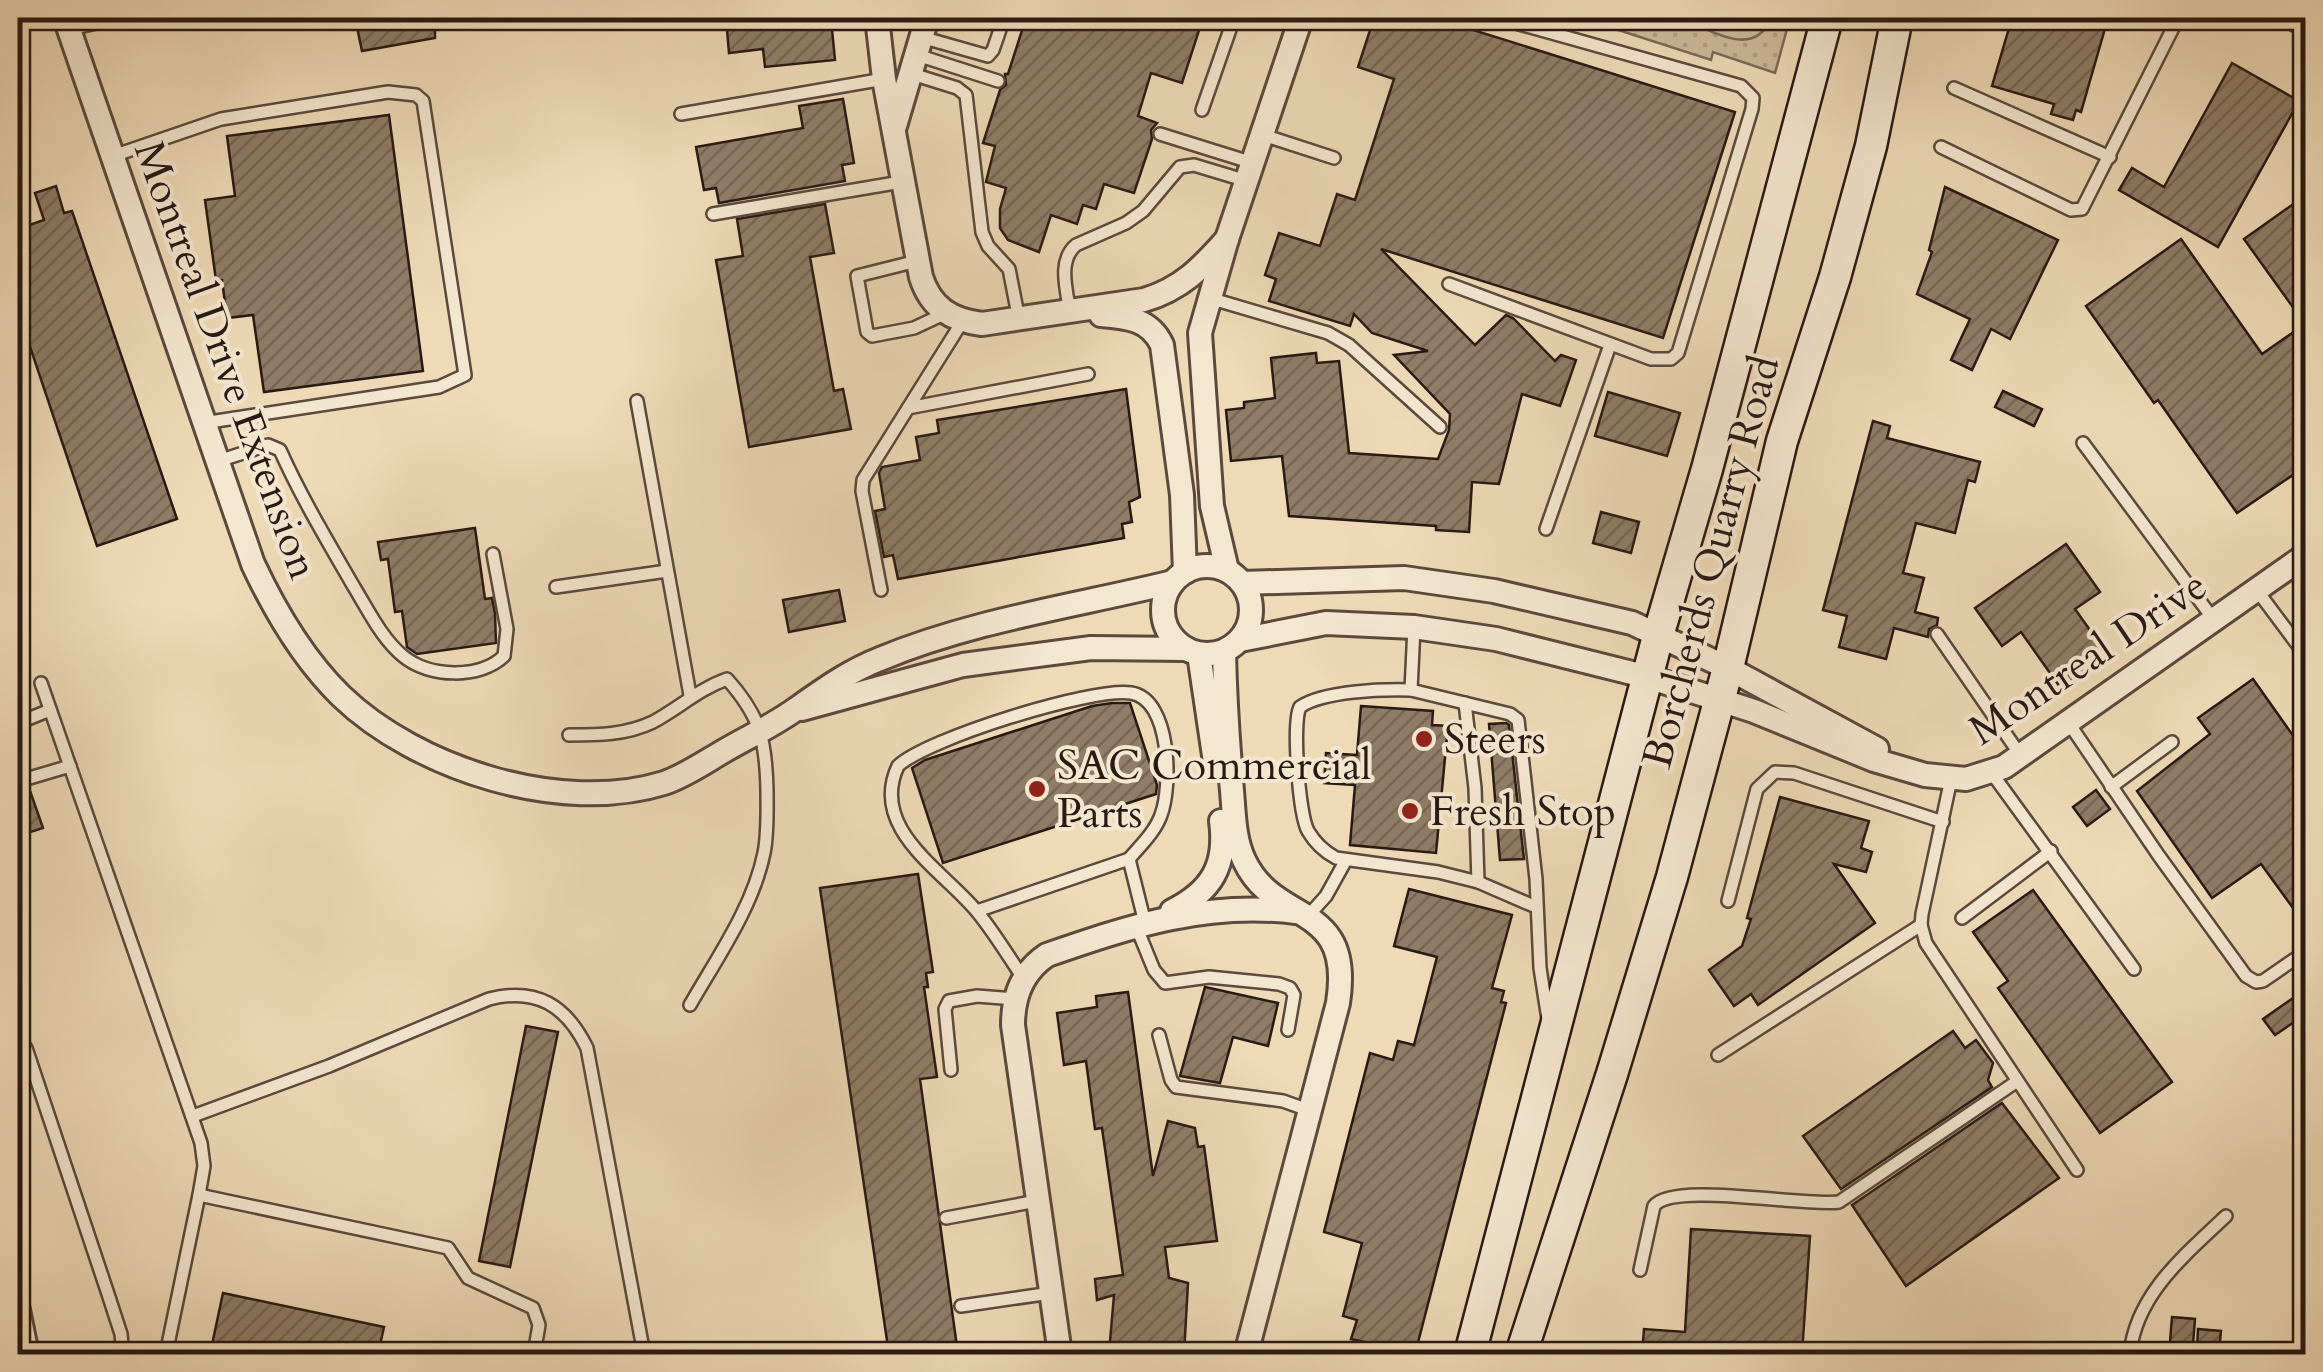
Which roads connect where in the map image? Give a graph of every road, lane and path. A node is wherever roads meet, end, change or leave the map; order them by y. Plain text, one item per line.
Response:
1 (120, 18) edge
2 (877, 18) edge
3 (1004, 18) edge
4 (1234, 18) edge
5 (1301, 18) edge
6 (1498, 18) edge
7 (1827, 18) edge
8 (1898, 18) edge
9 (2178, 18) edge
10 (2282, 18) edge
11 (67, 23) edge
12 (2306, 32) edge
13 (918, 45) edge
14 (884, 79) junction
15 (998, 82) dead end
16 (1954, 88) dead end
17 (1202, 110) dead end
18 (681, 114) dead end
19 (893, 134) junction
20 (1160, 134) dead end
21 (1262, 136) junction
22 (1941, 147) dead end
23 (113, 156) junction
24 (2110, 157) junction
25 (1334, 158) dead end
26 (1250, 172) junction
27 (901, 182) junction
28 (713, 214) dead end
29 (1227, 239) junction
30 (918, 261) junction
31 (1449, 284) dead end
32 (1209, 298) junction
33 (1074, 313) junction
34 (954, 318) junction
35 (1018, 320) junction
36 (1610, 344) junction
37 (1088, 374) dead end
38 (637, 401) dead end
39 (908, 408) junction
40 (202, 423) junction
41 (1440, 428) dead end
42 (2083, 443) dead end
43 (215, 462) junction
44 (1546, 530) dead end
45 (494, 554) dead end
46 (2306, 555) edge
47 (668, 571) junction
48 (1179, 577) junction
49 (1235, 577) junction
50 (556, 588) dead end
51 (2256, 589) junction
52 (881, 590) dead end
53 (2214, 620) junction
54 (1414, 627) junction
55 (1937, 634) dead end
56 (1658, 636) junction
57 (1232, 646) junction
58 (1193, 652) junction
59 (2306, 656) edge
60 (1728, 668) junction
61 (1648, 677) junction
62 (41, 684) dead end
63 (1411, 690) junction
64 (690, 695) junction
65 (1718, 700) junction
66 (1465, 703) junction
67 (50, 710) junction
68 (793, 712) junction
69 (2068, 722) junction
70 (18, 723) edge
71 (762, 728) junction
72 (569, 735) dead end
73 (2172, 742) dead end
74 (2020, 756) junction
75 (70, 766) junction
76 (1900, 766) junction
77 (1990, 772) junction
78 (26, 778) dead end
79 (1951, 779) junction
80 (2111, 787) junction
81 (1943, 822) junction
82 (2050, 851) junction
83 (1130, 859) junction
84 (1346, 860) junction
85 (1478, 882) junction
86 (1728, 901) dead end
87 (1536, 907) junction
88 (976, 911) junction
89 (1304, 914) junction
90 (1962, 918) dead end
91 (1146, 923) junction
92 (1921, 925) junction
93 (2305, 952) edge
94 (2134, 969) dead end
95 (1019, 988) junction
96 (690, 1005) dead end
97 (1288, 1030) dead end
98 (1159, 1035) dead end
99 (1552, 1040) junction
100 (26, 1048) dead end
101 (1718, 1054) dead end
102 (952, 1070) dead end
103 (2016, 1082) junction
104 (1310, 1111) junction
105 (193, 1116) junction
106 (2077, 1170) dead end
107 (200, 1195) junction
108 (1037, 1201) junction
109 (2226, 1216) dead end
110 (946, 1218) dead end
111 (1640, 1270) dead end
112 (1051, 1293) junction
113 (961, 1306) dead end
114 (18, 1310) edge
115 (27, 1354) edge
116 (122, 1354) edge
117 (166, 1354) edge
118 (534, 1354) edge
119 (644, 1354) edge
120 (1060, 1354) edge
121 (1246, 1354) edge
122 (1470, 1354) edge
123 (1521, 1354) edge
124 (2130, 1354) edge

1 - 11 lane
2 - 14 street
3 - 13 lane
4 - 17 lane
5 - 21 street
6 - 36 lane
7 - 56 main road, Borcherds Quarry Road
8 - 60 main road, Borcherds Quarry Road
9 - 24 lane
10 - 12 lane
11 - 23 street, Montreal Drive Extension
13 - 15 lane
13 - 19 street
13 - 35 lane
14 - 18 lane
14 - 19 street
16 - 24 lane
19 - 27 street
20 - 26 lane
21 - 25 lane
21 - 26 street
22 - 24 lane
23 - 40 street, Montreal Drive Extension
23 - 40 lane
26 - 29 street
26 - 33 lane
27 - 28 lane
27 - 30 street
29 - 32 street
29 - 33 street
30 - 34 street
30 - 34 lane
31 - 36 lane
32 - 41 lane
32 - 49 street
33 - 35 street
33 - 48 street
34 - 35 street
34 - 39 lane
36 - 44 lane
37 - 39 lane
38 - 47 lane
39 - 52 lane
40 - 43 street, Montreal Drive Extension
42 - 53 lane
43 - 45 lane
43 - 71 street, Montreal Drive Extension
46 - 51 street, Montreal Drive
47 - 50 lane
47 - 64 lane
48 - 49 street
48 - 58 street
48 - 68 street, Montreal Drive Extension
49 - 56 street
49 - 57 street
51 - 53 street, Montreal Drive
51 - 59 lane
53 - 69 street, Montreal Drive
54 - 57 street
54 - 61 street
54 - 63 lane
55 - 74 lane
56 - 60 street, Montreal Drive
56 - 61 main road, Borcherds Quarry Road
57 - 58 street
57 - 89 street
58 - 68 street, Montreal Drive Extension
58 - 91 street
60 - 65 main road, Borcherds Quarry Road
60 - 76 street, Montreal Drive
61 - 65 street, Montreal Drive
61 - 99 main road, Borcherds Quarry Road
62 - 67 lane
63 - 66 lane
63 - 84 lane
64 - 71 lane
64 - 72 lane
65 - 76 street, Montreal Drive
65 - 123 main road, Borcherds Quarry Road
66 - 85 lane
66 - 87 lane
67 - 70 lane
67 - 75 lane
68 - 71 street, Montreal Drive Extension
69 - 74 street, Montreal Drive
69 - 80 lane
71 - 96 lane
73 - 80 lane
74 - 77 street, Montreal Drive
75 - 78 lane
75 - 105 lane
76 - 79 street, Montreal Drive
77 - 79 street, Montreal Drive
77 - 82 lane
79 - 81 lane
80 - 93 lane
81 - 86 lane
81 - 92 lane
82 - 90 lane
82 - 94 lane
83 - 88 lane
83 - 88 lane
83 - 91 lane
84 - 85 lane
84 - 89 lane
85 - 87 lane
87 - 99 lane
88 - 95 lane
89 - 91 street
89 - 104 street
91 - 95 street
91 - 97 lane
92 - 101 lane
92 - 103 lane
95 - 102 lane
95 - 108 street
98 - 104 lane
99 - 122 main road, Borcherds Quarry Road
100 - 116 lane
103 - 106 lane
103 - 111 lane
104 - 121 street
105 - 107 lane
105 - 119 lane
107 - 117 lane
107 - 118 lane
108 - 110 lane
108 - 112 street
109 - 124 lane
112 - 113 lane
112 - 120 street
114 - 115 street

